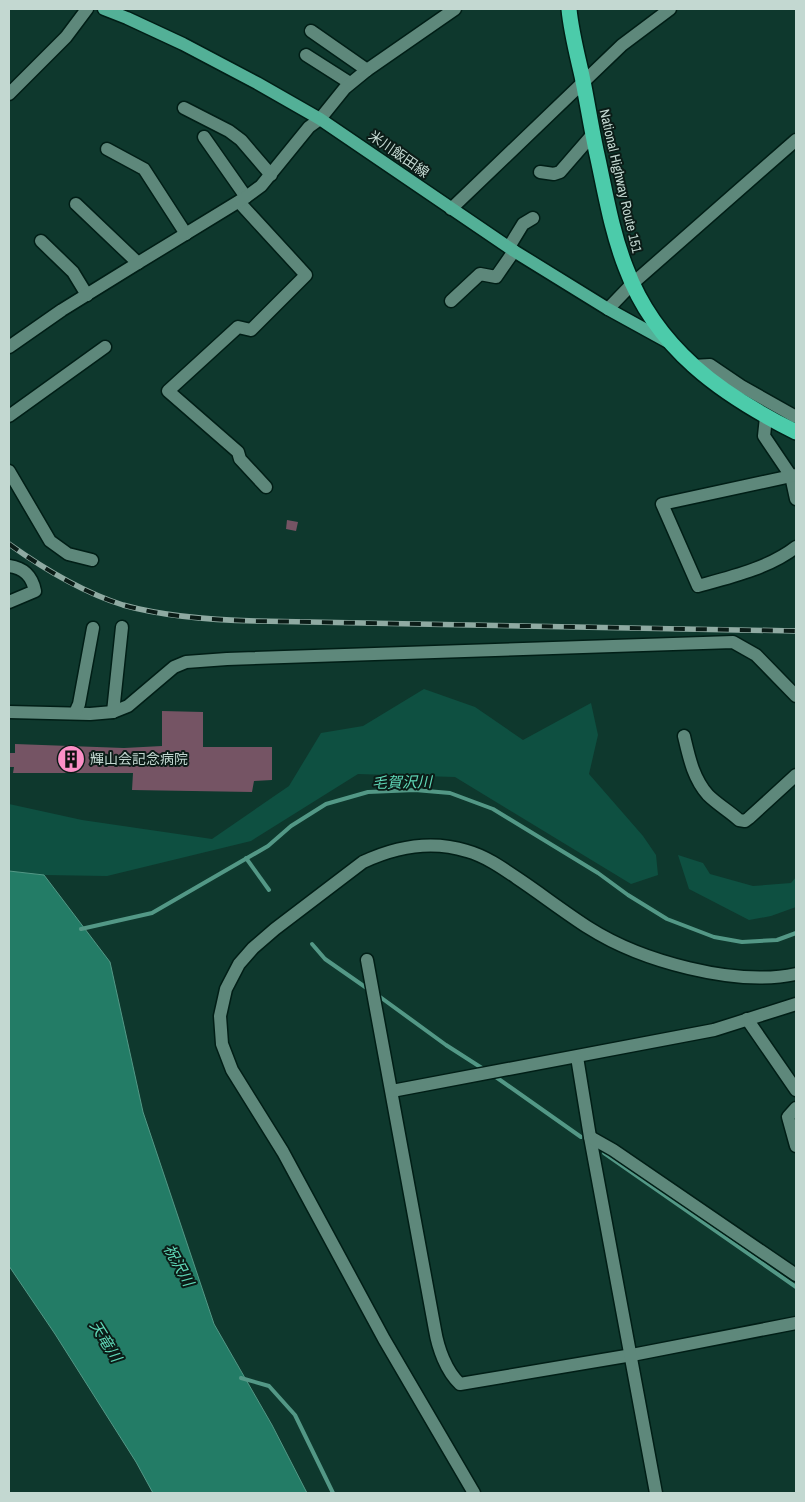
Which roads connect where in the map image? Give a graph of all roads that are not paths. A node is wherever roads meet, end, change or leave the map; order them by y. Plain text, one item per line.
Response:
1 (87, 9) edge
2 (104, 9) edge
3 (455, 9) edge
4 (569, 9) edge
5 (670, 9) edge
6 (311, 31) dead end
7 (306, 55) dead end
8 (367, 70) junction
9 (350, 84) junction
10 (583, 84) junction
11 (9, 93) edge
12 (184, 108) dead end
13 (320, 119) junction
14 (593, 134) junction
15 (204, 137) dead end
16 (796, 140) edge
17 (107, 149) dead end
18 (540, 172) dead end
19 (271, 175) junction
20 (243, 200) junction
21 (76, 204) dead end
22 (451, 209) junction
23 (533, 218) dead end
24 (186, 234) junction
25 (41, 242) dead end
26 (511, 249) junction
27 (138, 263) junction
28 (632, 284) junction
29 (87, 295) junction
30 (451, 301) dead end
31 (608, 309) junction
32 (668, 342) junction
33 (9, 347) edge
34 (105, 347) dead end
35 (692, 366) junction
36 (9, 416) edge
37 (766, 417) junction
38 (796, 417) edge
39 (796, 432) edge
40 (9, 471) edge
41 (794, 476) edge
42 (266, 487) dead end
43 (796, 499) edge
44 (796, 547) edge
45 (92, 560) dead end
46 (9, 566) edge
47 (9, 602) edge
48 (122, 627) dead end
49 (92, 628) dead end
50 (796, 696) edge
51 (9, 712) edge
52 (113, 712) junction
53 (76, 713) junction
54 (684, 736) dead end
55 (796, 775) edge
56 (367, 960) dead end
57 (796, 974) edge
58 (796, 1004) edge
59 (747, 1019) junction
60 (577, 1057) junction
61 (796, 1090) edge
62 (392, 1091) junction
63 (796, 1108) edge
64 (590, 1137) junction
65 (796, 1146) edge
66 (796, 1275) edge
67 (796, 1323) edge
68 (632, 1355) junction
69 (474, 1493) edge
70 (656, 1493) edge

1 - 11 street
2 - 13 main road, 米川飯田線
3 - 8 street
4 - 10 highway, National Highway Route 151
5 - 10 street
6 - 8 street
7 - 9 street
8 - 9 street
9 - 13 street
10 - 14 highway, National Highway Route 151
10 - 22 street
12 - 19 street
13 - 19 street
13 - 22 main road, 米川飯田線
14 - 18 street
14 - 28 highway, National Highway Route 151
15 - 20 street
16 - 28 street
17 - 24 street
19 - 20 street
20 - 24 street
20 - 42 street
21 - 27 street
22 - 26 main road, 米川飯田線
23 - 26 street
24 - 27 street
25 - 29 street
26 - 30 street
26 - 31 main road, 米川飯田線
27 - 29 street
28 - 31 street
28 - 32 highway, National Highway Route 151
29 - 33 street
31 - 32 main road, 米川飯田線
32 - 35 highway, National Highway Route 151
34 - 36 street
35 - 37 highway, National Highway Route 151
35 - 38 street
37 - 39 highway, National Highway Route 151
37 - 41 street
40 - 45 street
41 - 43 street
41 - 44 street
46 - 47 street
48 - 52 street
49 - 53 street
50 - 52 street
51 - 53 street
52 - 53 street
54 - 55 street
56 - 62 street
57 - 69 street
58 - 59 street
59 - 60 street
59 - 61 street
60 - 62 street
60 - 64 street
62 - 68 street
63 - 65 street
64 - 66 street
64 - 68 street
67 - 68 street
68 - 70 street

